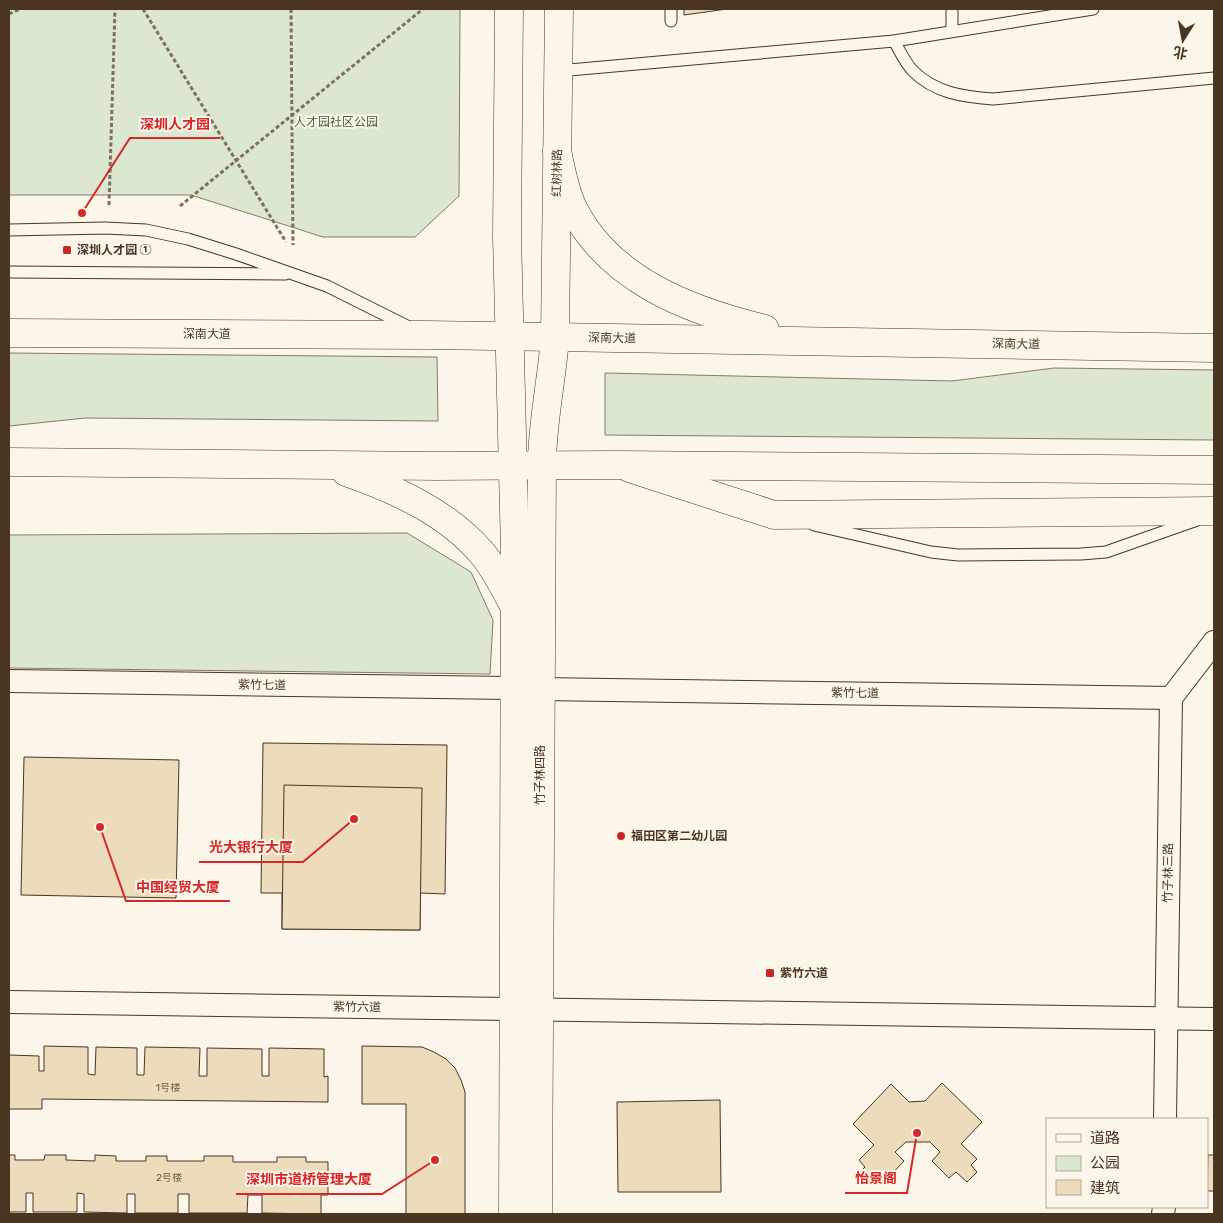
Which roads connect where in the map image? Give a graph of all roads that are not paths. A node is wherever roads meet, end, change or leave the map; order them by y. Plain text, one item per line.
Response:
1 (509, 9) edge
2 (558, 9) edge
3 (671, 9) edge
4 (952, 9) edge
5 (1093, 9) edge
6 (671, 21) dead end
7 (952, 31) junction
8 (894, 42) junction
9 (558, 71) junction
10 (1214, 78) edge
11 (557, 151) junction
12 (9, 230) edge
13 (9, 272) edge
14 (294, 274) junction
15 (9, 320) edge
16 (9, 333) edge
17 (73, 334) junction
18 (427, 335) junction
19 (510, 336) junction
20 (555, 337) junction
21 (861, 341) junction
22 (1206, 347) edge
23 (9, 462) edge
24 (328, 465) junction
25 (542, 465) junction
26 (618, 465) junction
27 (513, 466) junction
28 (1214, 470) edge
29 (1214, 513) edge
30 (774, 515) junction
31 (515, 608) junction
32 (1214, 642) edge
33 (9, 682) edge
34 (527, 688) junction
35 (1171, 698) junction
36 (9, 1002) edge
37 (526, 1009) junction
38 (1166, 1018) junction
39 (1214, 1019) edge
40 (1165, 1118) edge
41 (513, 1214) edge
42 (538, 1214) edge

1 - 19 main road
2 - 9 main road, 红树林路
3 - 6 lane
4 - 7 lane
5 - 7 lane
7 - 8 lane
8 - 9 lane
8 - 10 lane
9 - 11 main road, 红树林路
11 - 20 main road, 红树林路
11 - 21 main road
12 - 14 lane
13 - 14 lane
14 - 18 lane
15 - 17 main road
16 - 17 main road, 深南大道
17 - 18 main road, 深南大道
18 - 19 main road, 深南大道
19 - 20 main road, 深南大道
19 - 27 main road, 竹子林四路
20 - 21 main road, 深南大道
20 - 25 main road, 竹子林四路
21 - 22 main road, 深南大道
23 - 24 main road
24 - 27 main road
24 - 31 main road
25 - 26 main road
25 - 27 main road
25 - 34 main road, 竹子林四路
26 - 28 main road
26 - 30 main road
27 - 31 main road, 竹子林四路
29 - 30 main road
29 - 30 lane
31 - 34 main road, 竹子林四路
32 - 35 street
33 - 34 street, 紫竹七道
34 - 35 street, 紫竹七道
34 - 37 main road, 竹子林四路
35 - 38 street, 竹子林三路
36 - 37 street, 紫竹六道
37 - 38 street, 紫竹六道
37 - 41 main road, 竹子林四路
37 - 42 main road, 竹子林四路
38 - 39 street, 紫竹六道
38 - 40 street, 竹子林三路

